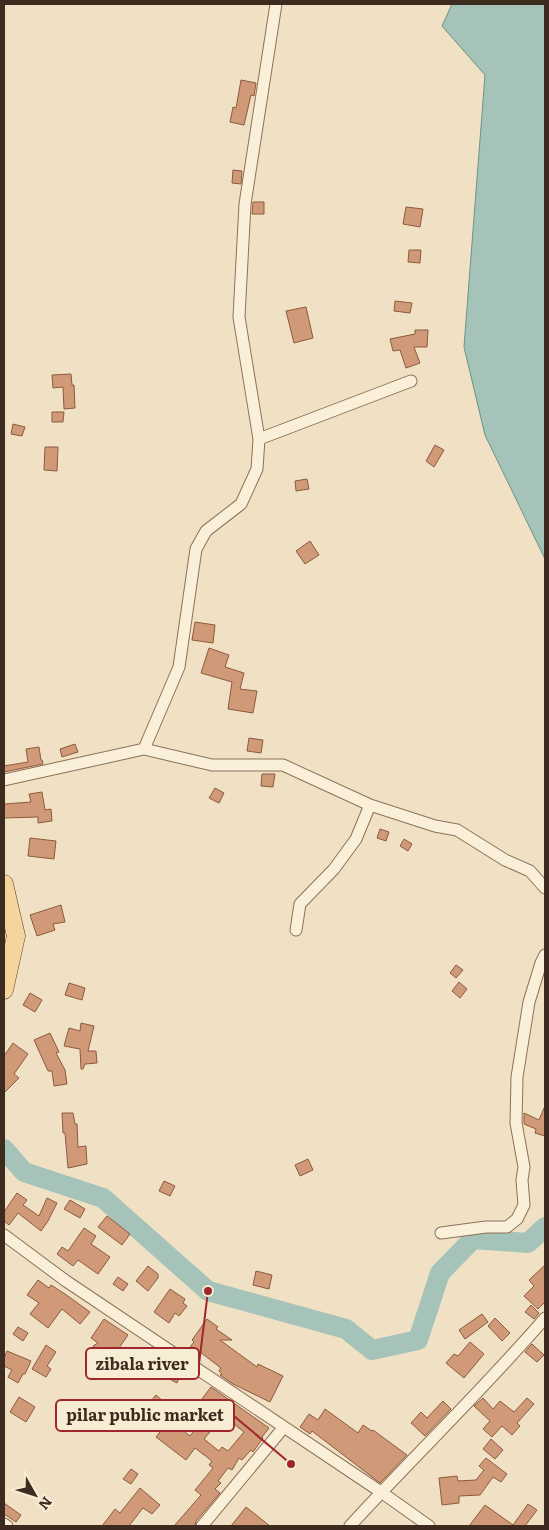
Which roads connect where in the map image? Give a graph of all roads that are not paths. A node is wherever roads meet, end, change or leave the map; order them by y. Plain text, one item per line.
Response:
1 (276, 4) edge
2 (411, 381) dead end
3 (259, 439) junction
4 (144, 749) junction
5 (4, 780) edge
6 (370, 805) junction
7 (4, 888) edge
8 (545, 888) edge
9 (296, 930) dead end
10 (545, 955) edge
11 (4, 990) edge
12 (441, 1233) dead end
13 (4, 1235) edge
14 (545, 1318) edge
15 (284, 1427) junction
16 (381, 1492) junction
17 (4, 1524) edge
18 (7, 1526) edge
19 (202, 1526) edge
20 (350, 1526) edge
21 (429, 1526) edge

1 - 3 street
2 - 3 street
3 - 4 street
4 - 5 street
4 - 6 street
6 - 8 street
6 - 9 street
7 - 11 main road
10 - 12 street
13 - 15 street
14 - 16 street
15 - 16 street
15 - 19 street
16 - 20 street
16 - 21 street
17 - 18 street

